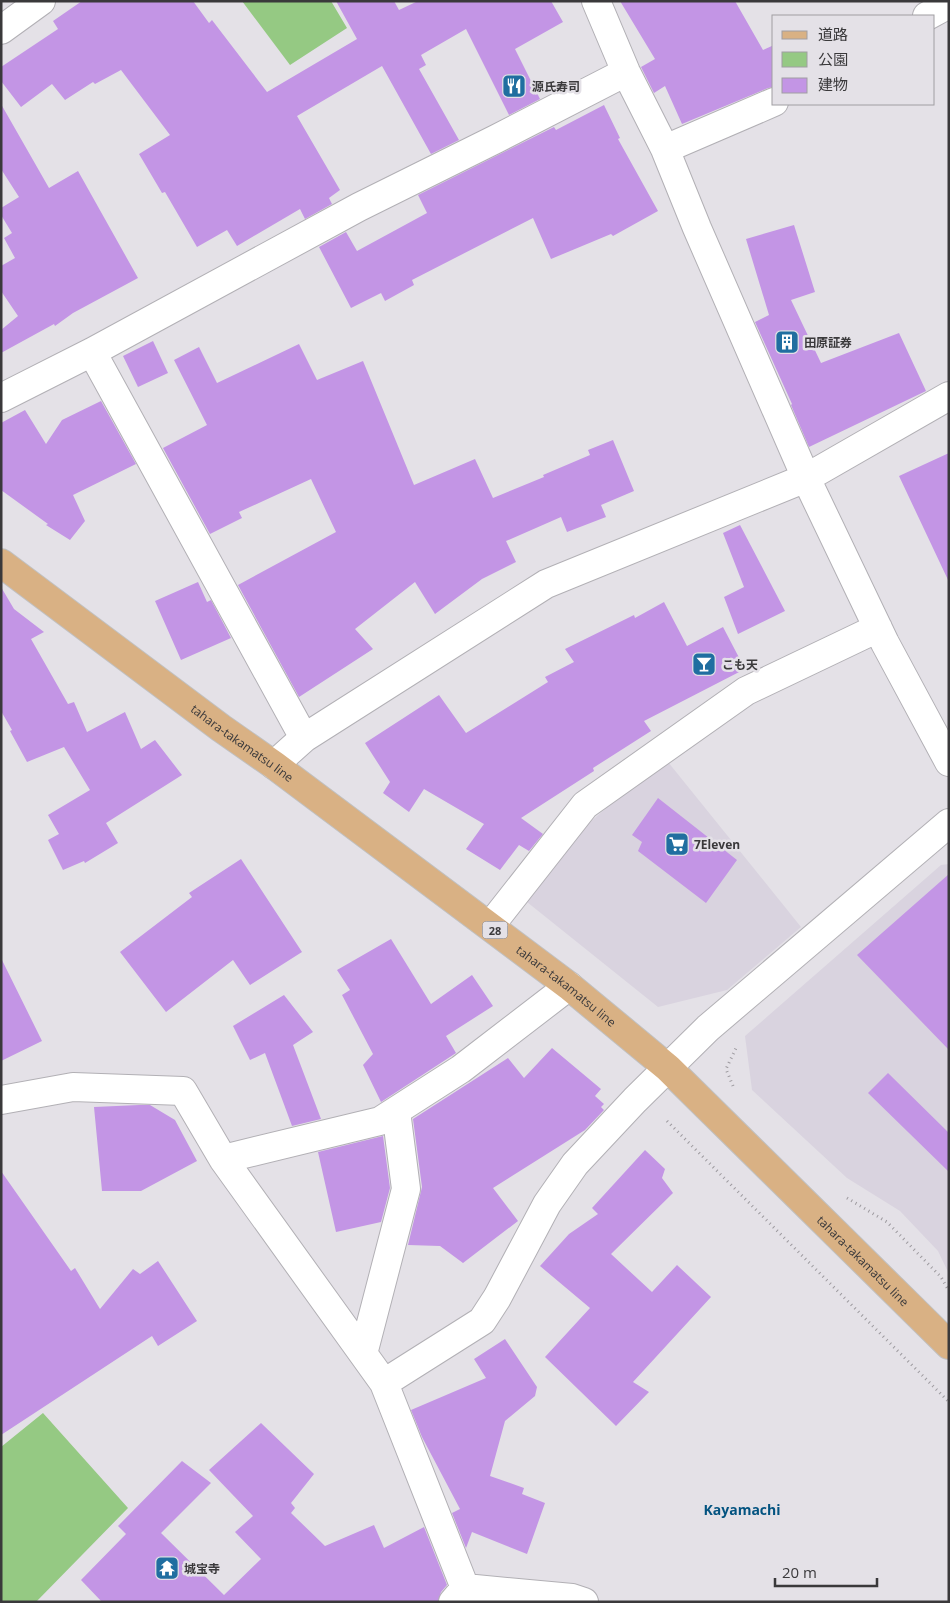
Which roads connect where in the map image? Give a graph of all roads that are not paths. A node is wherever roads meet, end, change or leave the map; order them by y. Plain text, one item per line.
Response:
1 (40, 1) edge
2 (596, 1) edge
3 (949, 4) edge
4 (929, 15) edge
5 (1, 30) edge
6 (626, 72) junction
7 (772, 103) edge
8 (665, 149) junction
9 (92, 352) junction
10 (949, 396) edge
11 (1, 398) edge
12 (806, 478) junction
13 (1, 563) edge
14 (878, 628) junction
15 (304, 738) junction
16 (949, 762) edge
17 (274, 764) junction
18 (949, 823) edge
19 (490, 926) junction
20 (569, 986) junction
21 (668, 1068) junction
22 (1, 1100) edge
23 (396, 1111) junction
24 (223, 1159) junction
25 (949, 1345) edge
26 (364, 1354) junction
27 (384, 1383) junction
28 (460, 1595) edge
29 (584, 1602) edge

1 - 5 street
2 - 6 street
3 - 4 street
6 - 8 street
6 - 9 street
7 - 8 street
8 - 12 street
9 - 11 street
9 - 15 street
10 - 12 street
12 - 14 street
12 - 15 street
13 - 17 main road, tahara-takamatsu line / 28
14 - 16 street
14 - 19 street
15 - 17 street
17 - 19 main road, tahara-takamatsu line / 28
18 - 21 street
19 - 20 main road, tahara-takamatsu line / 28
20 - 21 main road, tahara-takamatsu line / 28
20 - 23 street
21 - 25 main road, tahara-takamatsu line / 28
21 - 27 street
22 - 24 street
23 - 24 street
23 - 26 street
24 - 26 street
26 - 27 street
27 - 28 street
28 - 29 street

